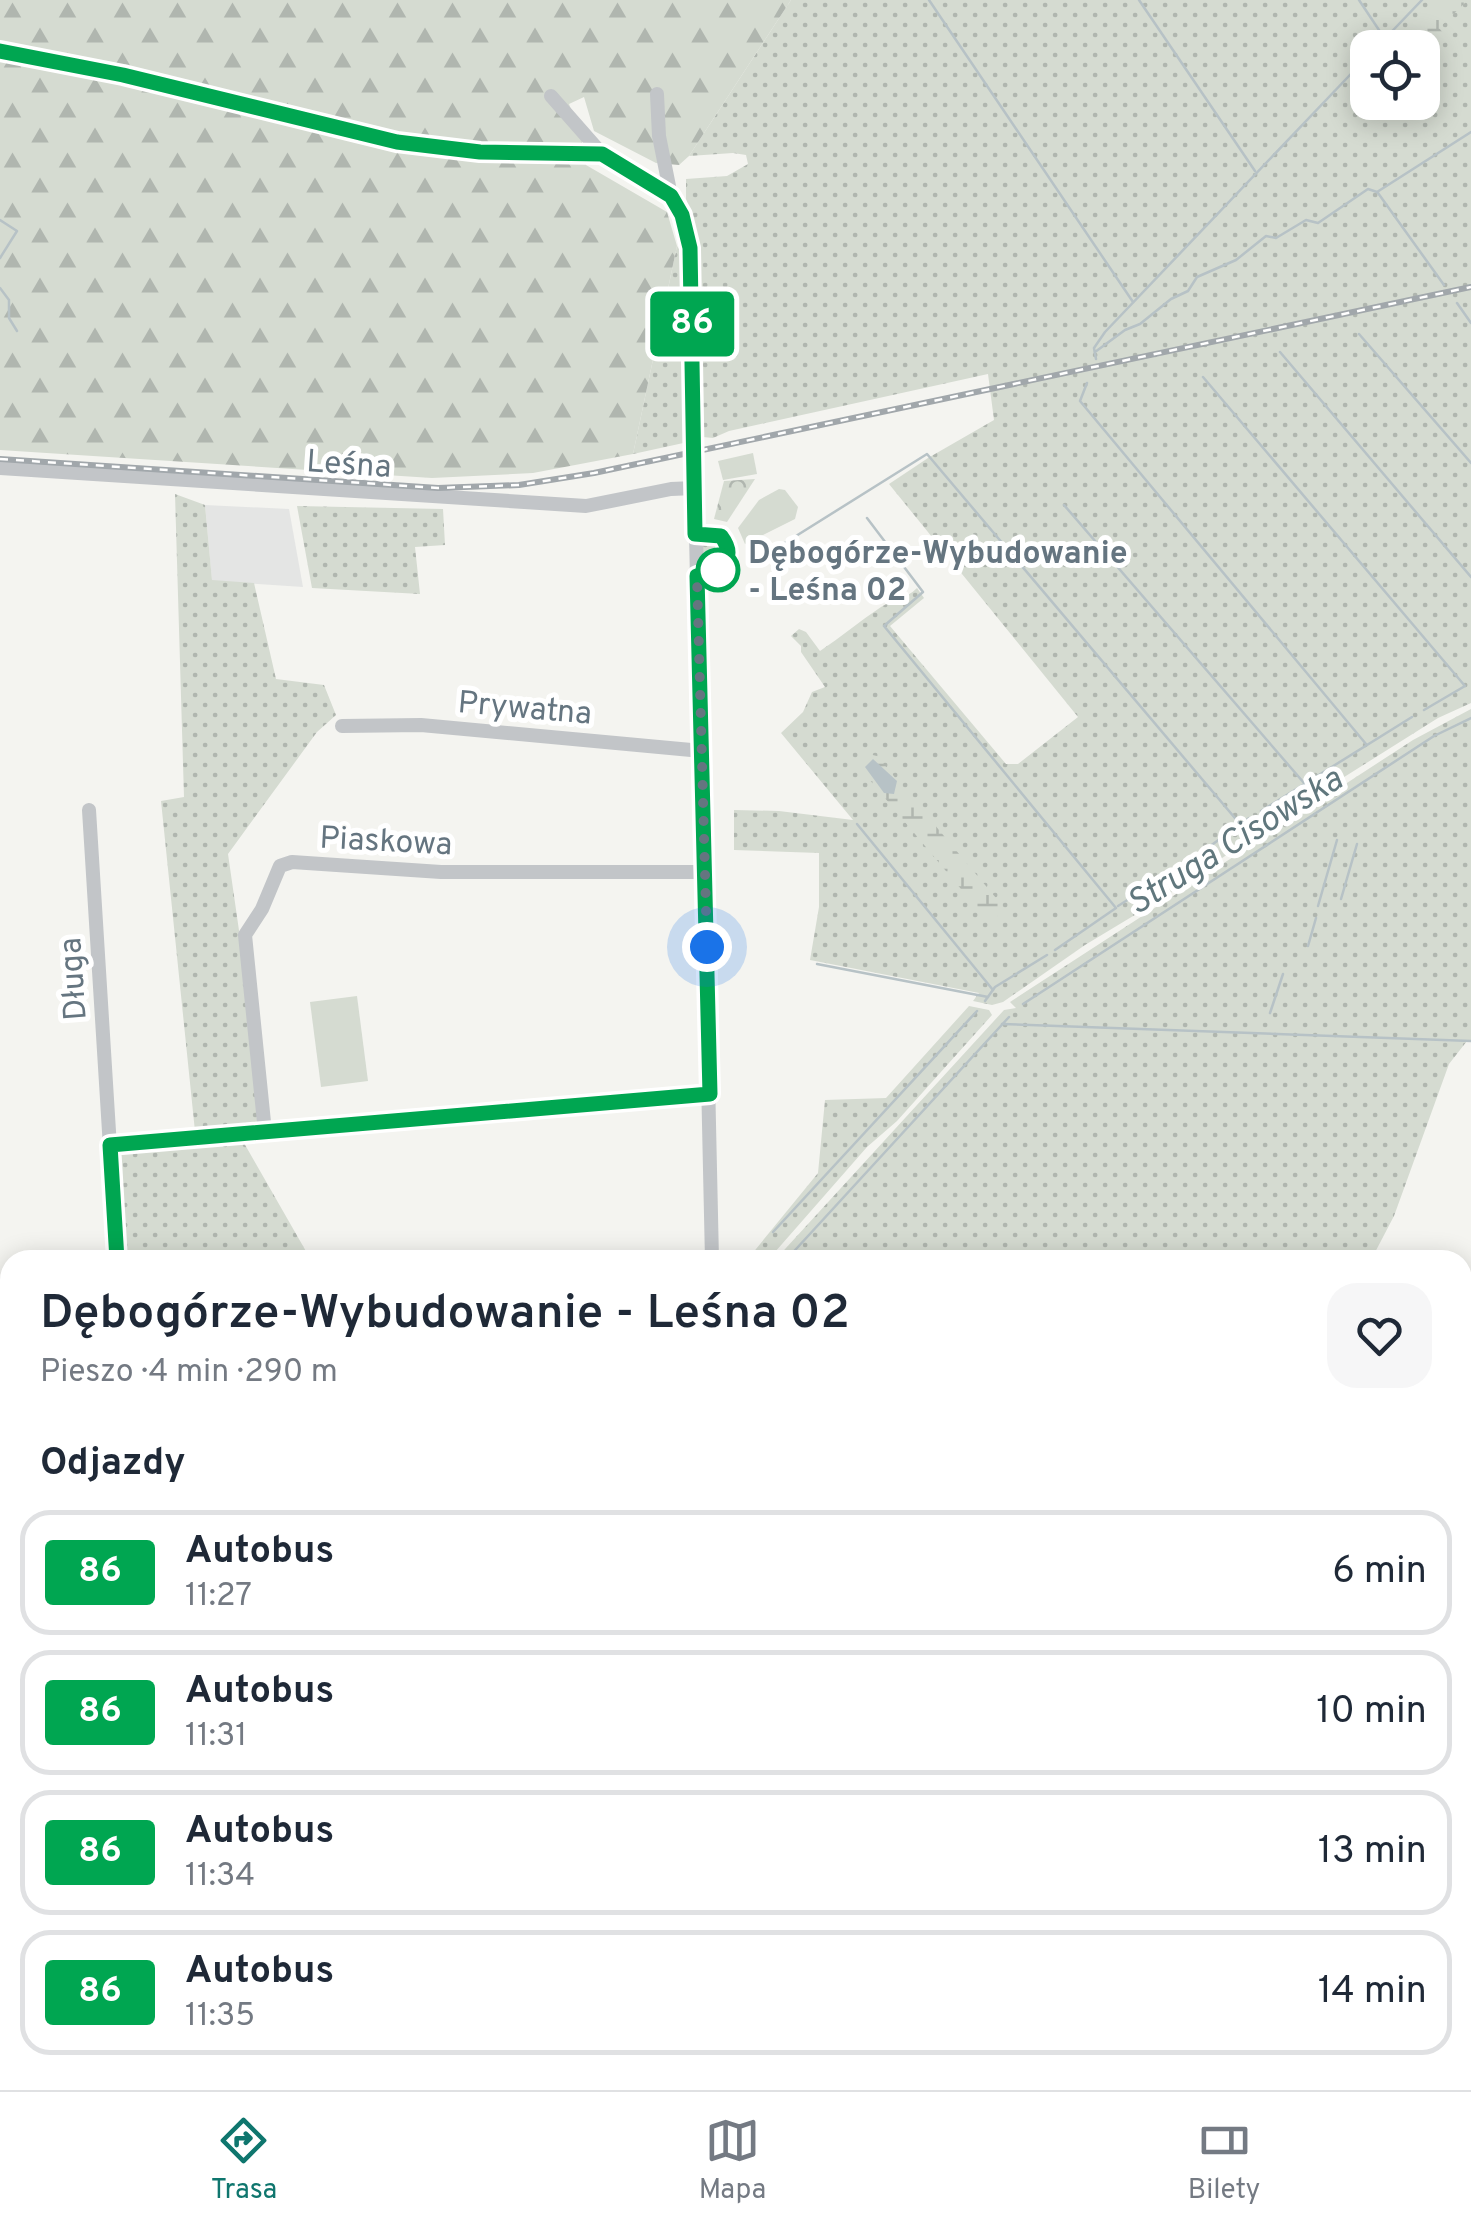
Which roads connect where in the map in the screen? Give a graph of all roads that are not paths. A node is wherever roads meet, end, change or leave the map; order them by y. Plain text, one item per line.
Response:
1 (0, 50) edge
2 (657, 94) dead end
3 (551, 96) dead end
4 (602, 154) junction
5 (671, 196) junction
6 (0, 468) edge
7 (694, 488) junction
8 (342, 726) dead end
9 (702, 751) junction
10 (89, 810) dead end
11 (706, 872) junction
12 (710, 1094) junction
13 (265, 1132) junction
14 (110, 1145) junction
15 (115, 1250) edge
16 (712, 1250) edge

1 - 4 street
2 - 5 street
3 - 4 street
4 - 5 street
5 - 7 street
6 - 7 street, Leśna
7 - 9 street
8 - 9 street, Prywatna
9 - 11 street
10 - 14 street, Długa
11 - 12 street
11 - 13 street, Piaskowa
12 - 13 street
12 - 16 street
13 - 14 street
14 - 15 street, Długa

